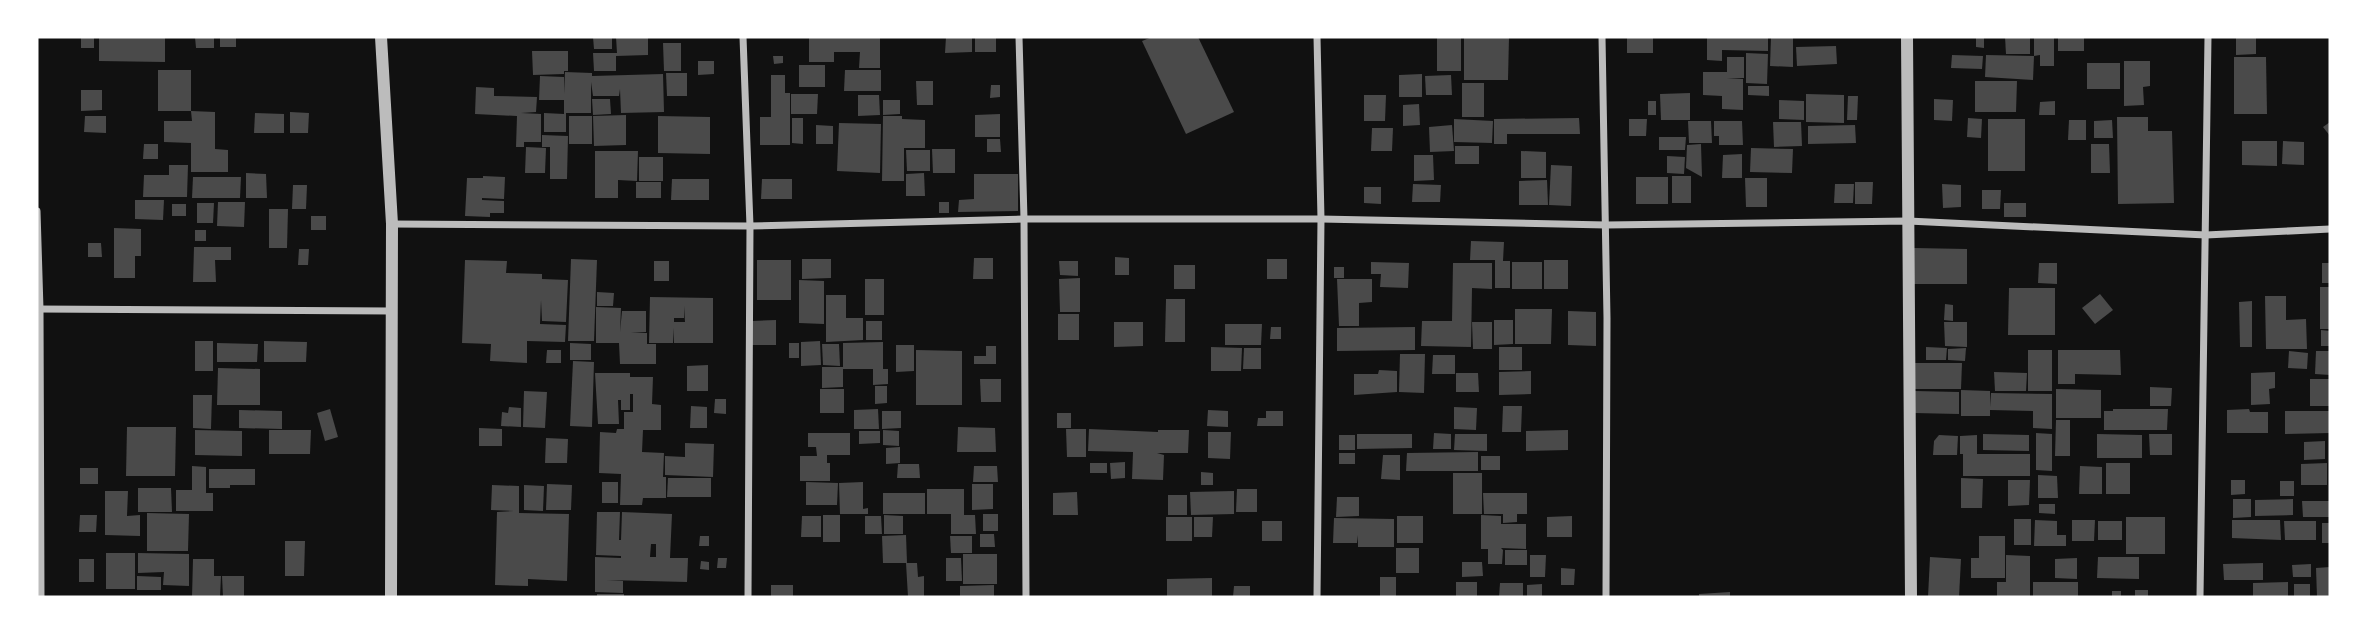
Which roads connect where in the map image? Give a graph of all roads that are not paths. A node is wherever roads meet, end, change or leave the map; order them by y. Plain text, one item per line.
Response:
1 (381, 37) edge
2 (743, 37) edge
3 (1019, 37) edge
4 (1317, 37) edge
5 (1602, 37) edge
6 (1907, 37) edge
7 (2208, 37) edge
8 (37, 211) edge
9 (1024, 219) junction
10 (1321, 219) junction
11 (1908, 221) junction
12 (392, 224) junction
13 (1606, 225) junction
14 (750, 226) junction
15 (2330, 229) edge
16 (2206, 234) junction
17 (38, 309) edge
18 (393, 311) junction
19 (41, 597) edge
20 (391, 597) edge
21 (748, 597) edge
22 (1026, 597) edge
23 (1317, 597) edge
24 (1606, 597) edge
25 (1911, 597) edge
26 (2200, 597) edge

1 - 12 street
2 - 14 street
3 - 9 street
4 - 10 street
5 - 13 street
6 - 11 street
7 - 16 street
8 - 17 street
9 - 10 street
9 - 14 street
9 - 22 street
10 - 13 street
10 - 23 street
11 - 13 street
11 - 16 street
11 - 25 street
12 - 14 street
12 - 18 street
13 - 24 street
14 - 21 street
15 - 16 street
16 - 26 street
17 - 18 street
17 - 19 street
18 - 20 street

